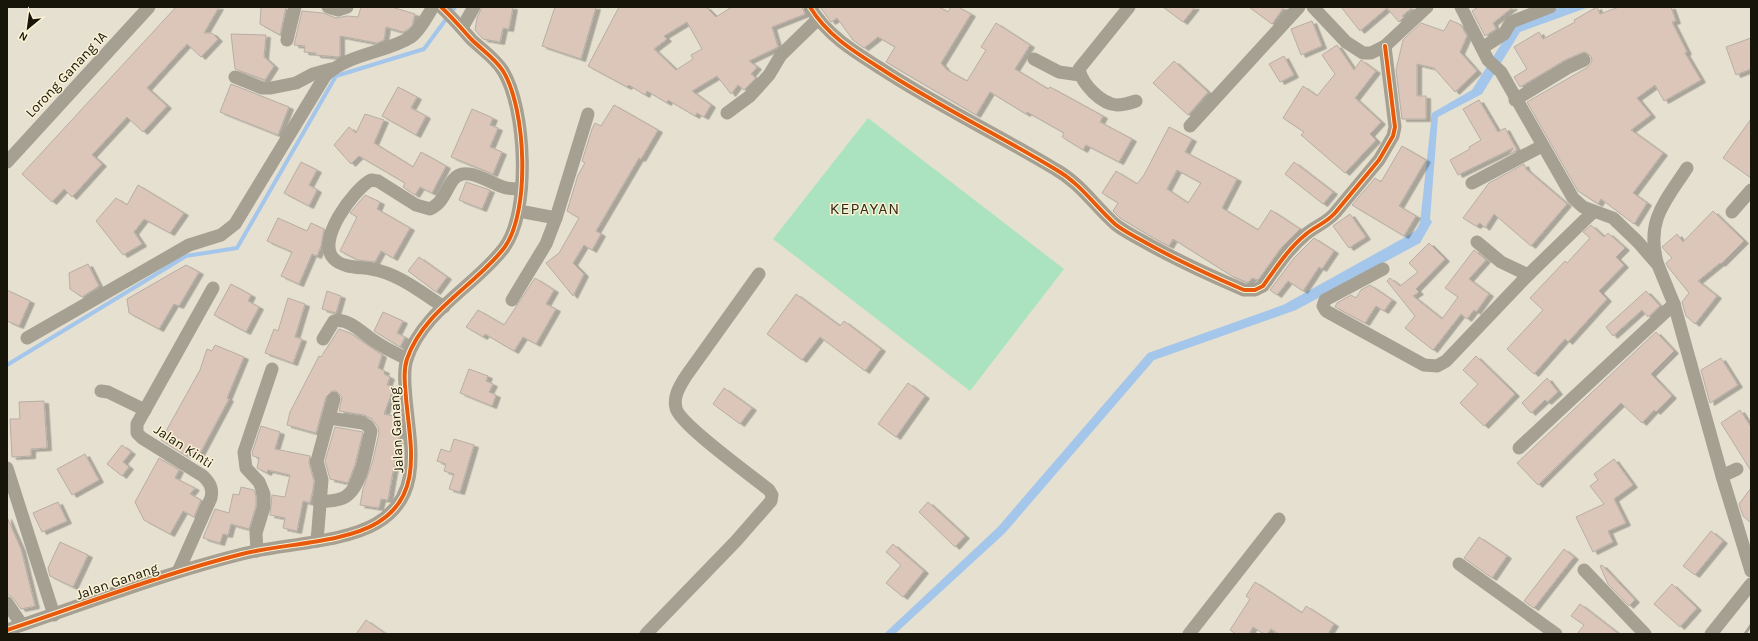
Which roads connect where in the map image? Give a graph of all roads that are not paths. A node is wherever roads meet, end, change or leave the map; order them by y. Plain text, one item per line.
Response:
1 (149, 7) edge
2 (295, 7) edge
3 (328, 7) edge
4 (347, 7) edge
5 (433, 7) edge
6 (441, 7) edge
7 (474, 7) edge
8 (810, 7) edge
9 (1129, 7) edge
10 (1299, 7) edge
11 (1313, 7) edge
12 (1428, 7) edge
13 (1462, 7) edge
14 (1550, 7) edge
15 (818, 19) junction
16 (459, 25) junction
17 (287, 40) dead end
18 (1386, 46) junction
19 (1486, 54) junction
20 (1034, 59) dead end
21 (1584, 60) dead end
22 (333, 69) junction
23 (1080, 75) junction
24 (235, 77) dead end
25 (1515, 100) junction
26 (1136, 101) dead end
27 (726, 113) dead end
28 (588, 114) dead end
29 (1190, 126) dead end
30 (1542, 146) junction
31 (7, 162) edge
32 (1687, 168) dead end
33 (1472, 184) dead end
34 (521, 189) junction
35 (1751, 190) edge
36 (519, 211) junction
37 (1593, 212) junction
38 (1732, 212) dead end
39 (556, 218) junction
40 (1477, 242) dead end
41 (1658, 265) junction
42 (1383, 269) dead end
43 (759, 274) dead end
44 (1528, 276) junction
45 (213, 288) dead end
46 (512, 300) dead end
47 (1674, 304) junction
48 (444, 307) junction
49 (27, 338) dead end
50 (323, 339) dead end
51 (407, 359) junction
52 (272, 368) dead end
53 (100, 391) dead end
54 (334, 399) dead end
55 (145, 410) junction
56 (329, 418) junction
57 (1520, 448) dead end
58 (7, 468) edge
59 (1737, 469) dead end
60 (1722, 476) junction
61 (320, 502) junction
62 (1278, 520) dead end
63 (317, 541) junction
64 (257, 551) junction
65 (1459, 564) dead end
66 (1584, 570) dead end
67 (1751, 571) edge
68 (178, 572) junction
69 (1751, 584) edge
70 (7, 603) edge
71 (54, 615) junction
72 (22, 625) junction
73 (7, 630) edge
74 (646, 634) edge
75 (1189, 634) edge
76 (1556, 634) edge
77 (1645, 634) edge
78 (1711, 634) edge

1 - 31 street, Lorong Ganang 1A
2 - 17 street
3 - 4 street
5 - 22 street
6 - 16 street, Jalan Ganang
7 - 16 street
8 - 15 street
9 - 23 street
10 - 29 street
11 - 18 street
12 - 18 street
13 - 19 street
14 - 19 street
15 - 18 street
15 - 27 street
16 - 34 street, Jalan Ganang
19 - 25 street
20 - 23 street
21 - 25 street
22 - 24 street
22 - 49 street
23 - 26 street
25 - 30 street
28 - 39 street
30 - 33 street
30 - 37 street
32 - 41 street
34 - 36 street, Jalan Ganang
34 - 48 street
35 - 38 street
36 - 39 street
36 - 48 street, Jalan Ganang
37 - 41 street
37 - 44 street
39 - 46 street
40 - 44 street
41 - 47 street
42 - 44 street
43 - 74 street
45 - 55 street, Jalan Kinti
47 - 57 street
47 - 60 street
48 - 51 street, Jalan Ganang
50 - 51 street
51 - 63 street, Jalan Ganang
52 - 64 street
53 - 55 street
54 - 56 street
55 - 68 street, Jalan Kinti
56 - 61 street
56 - 61 street
58 - 71 street
59 - 60 street
60 - 67 street
61 - 63 street
62 - 75 street
63 - 64 street, Jalan Ganang
64 - 68 street, Jalan Ganang
65 - 76 street
66 - 77 street
68 - 71 street, Jalan Ganang
69 - 78 street
70 - 72 street
71 - 72 street, Jalan Ganang
72 - 73 street, Jalan Ganang

